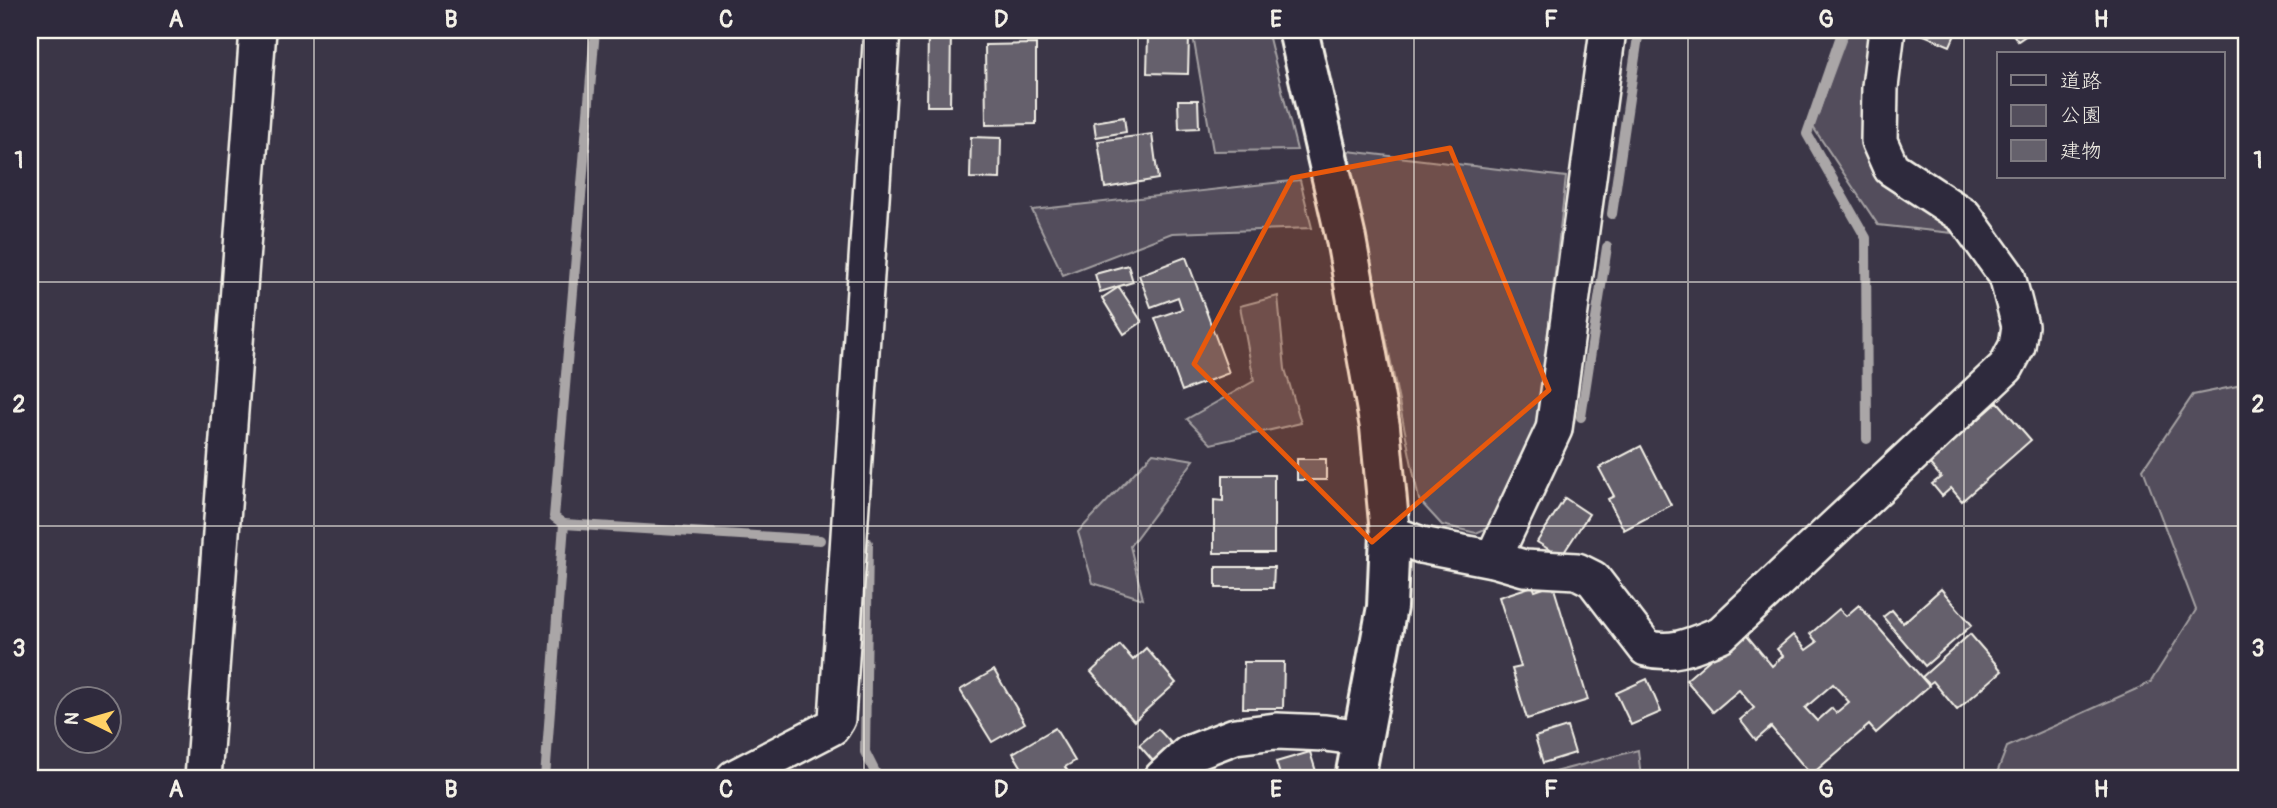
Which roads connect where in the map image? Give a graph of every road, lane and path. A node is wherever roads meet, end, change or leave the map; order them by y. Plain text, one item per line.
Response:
1 (258, 30) edge
2 (882, 30) edge
3 (1298, 30) edge
4 (1608, 30) edge
5 (1887, 30) edge
6 (1390, 533) junction
7 (1493, 559) junction
8 (1363, 738) junction
9 (203, 778) edge
10 (734, 778) edge
11 (1163, 778) edge
12 (1355, 778) edge

1 - 9 street
2 - 10 street
3 - 6 street
4 - 7 street
5 - 7 street
6 - 7 street
6 - 8 street
8 - 11 street
8 - 12 street

